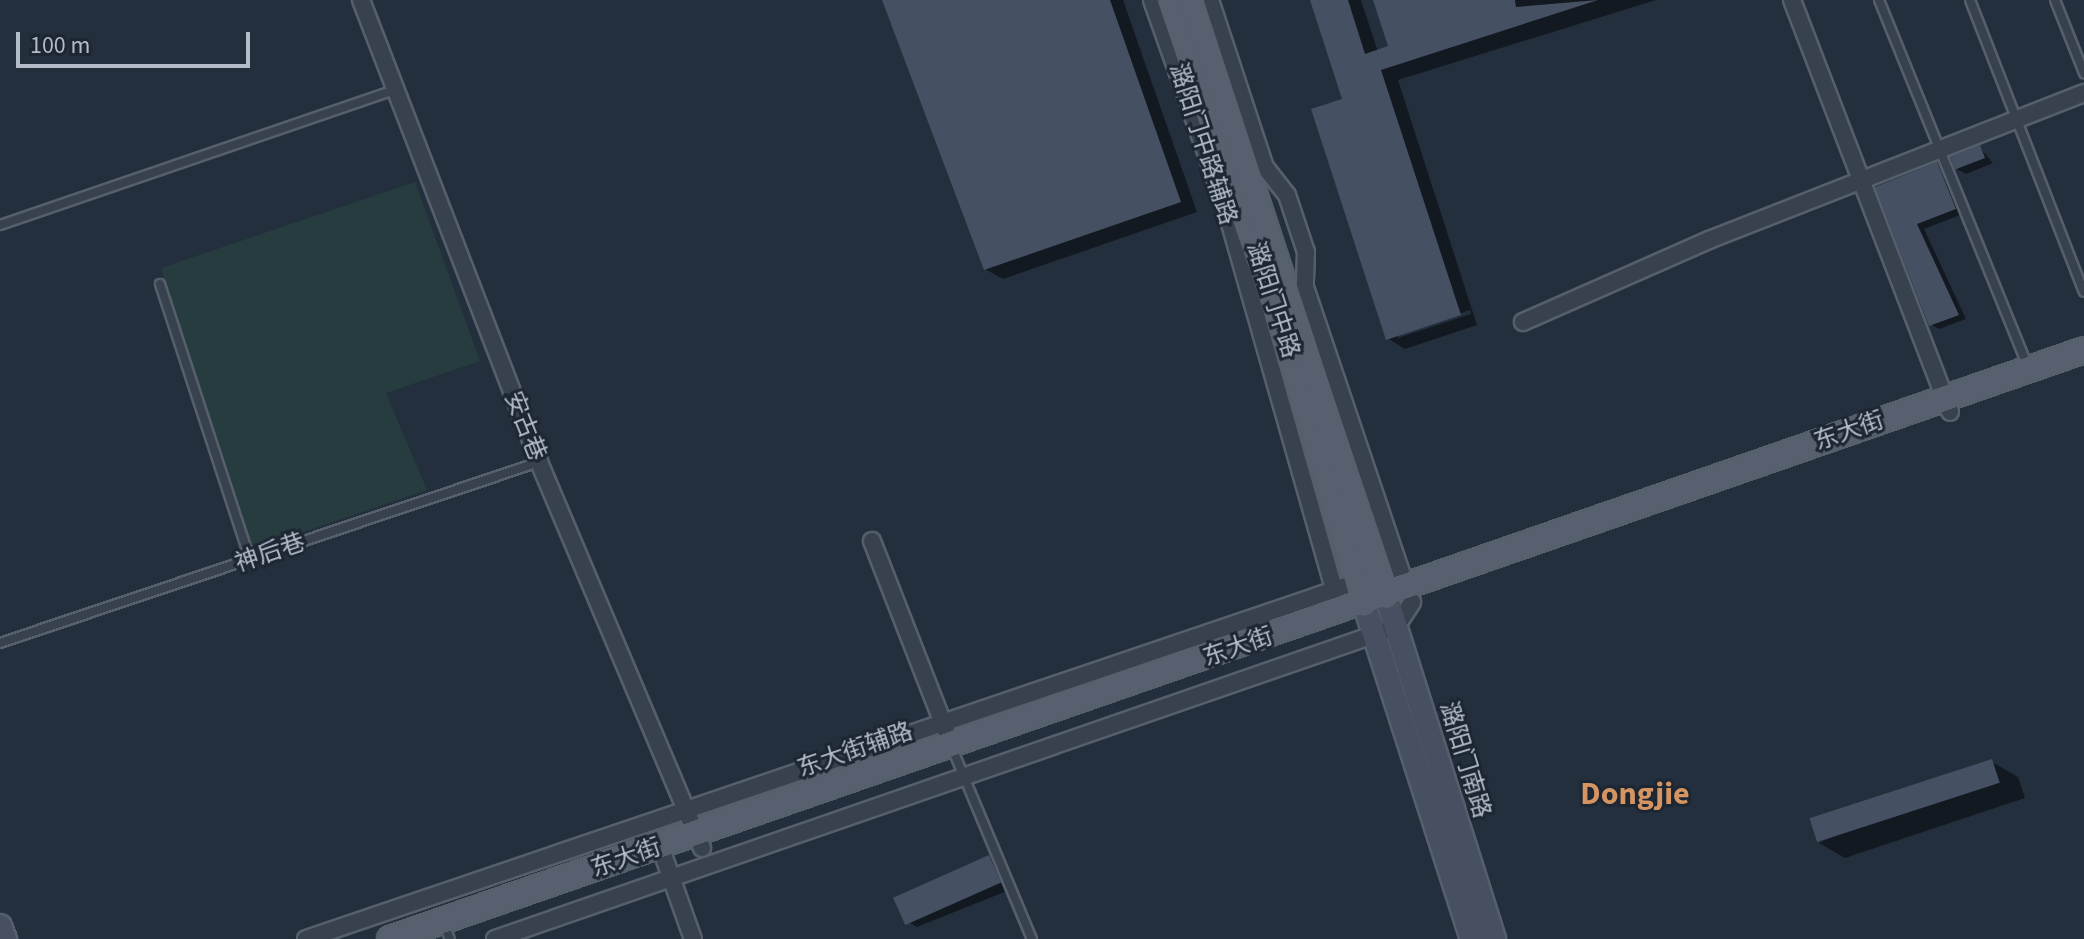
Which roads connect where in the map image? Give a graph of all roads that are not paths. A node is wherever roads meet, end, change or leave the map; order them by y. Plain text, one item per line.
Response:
1 (361, 0) edge
2 (1152, 0) edge
3 (1170, 0) edge
4 (1191, 0) edge
5 (1210, 0) edge
6 (1792, 0) edge
7 (1879, 0) edge
8 (1970, 0) edge
9 (2055, 0) edge
10 (2084, 73) edge
11 (394, 90) junction
12 (2084, 93) edge
13 (2018, 120) junction
14 (1941, 151) junction
15 (1863, 184) junction
16 (0, 225) edge
17 (160, 284) dead end
18 (2084, 292) edge
19 (1523, 322) dead end
20 (2084, 350) edge
21 (2084, 367) edge
22 (2029, 369) junction
23 (1948, 405) junction
24 (539, 462) junction
25 (872, 541) dead end
26 (250, 559) junction
27 (1357, 578) junction
28 (1333, 586) junction
29 (1386, 607) junction
30 (1340, 612) junction
31 (0, 643) edge
32 (941, 719) junction
33 (957, 760) junction
34 (685, 808) junction
35 (699, 841) junction
36 (666, 861) junction
37 (0, 926) edge
38 (444, 933) edge
39 (5, 939) edge
40 (306, 939) edge
41 (390, 939) edge
42 (495, 939) edge
43 (693, 939) edge
44 (1032, 939) edge
45 (1472, 939) edge
46 (1494, 939) edge

1 - 11 street, 安古巷
2 - 28 street, 潞阳门中路辅路
3 - 27 main road, 潞阳门中路
4 - 29 main road, 潞阳门中路
5 - 29 street
6 - 15 street
7 - 14 lane
8 - 13 lane
9 - 10 lane
11 - 16 lane
11 - 24 street, 安古巷
12 - 13 street
13 - 14 street
13 - 18 lane
14 - 15 street
14 - 22 lane
15 - 19 street
15 - 23 street
17 - 26 lane
20 - 22 main road, 东大街
21 - 23 main road, 东大街
22 - 23 main road, 东大街
23 - 29 main road, 东大街
24 - 26 lane, 神后巷
24 - 34 street, 安古巷
25 - 32 street
26 - 31 lane, 神后巷
27 - 28 street, 东大街辅路
27 - 29 main road, 潞阳门中路
28 - 30 street, 潞阳门中路辅路
28 - 32 street, 东大街辅路
29 - 30 main road, 东大街
29 - 33 main road, 东大街
29 - 45 main road, 潞阳门南路
29 - 46 main road, 潞阳门南路
30 - 33 main road, 东大街
32 - 33 street
32 - 34 street, 东大街辅路
33 - 35 main road, 东大街
33 - 36 street
33 - 44 lane
34 - 35 street, 安古巷
34 - 40 street, 东大街辅路
35 - 36 main road, 东大街
36 - 38 main road, 东大街
36 - 42 street
36 - 43 street
37 - 39 main road
38 - 41 main road, 东大街

